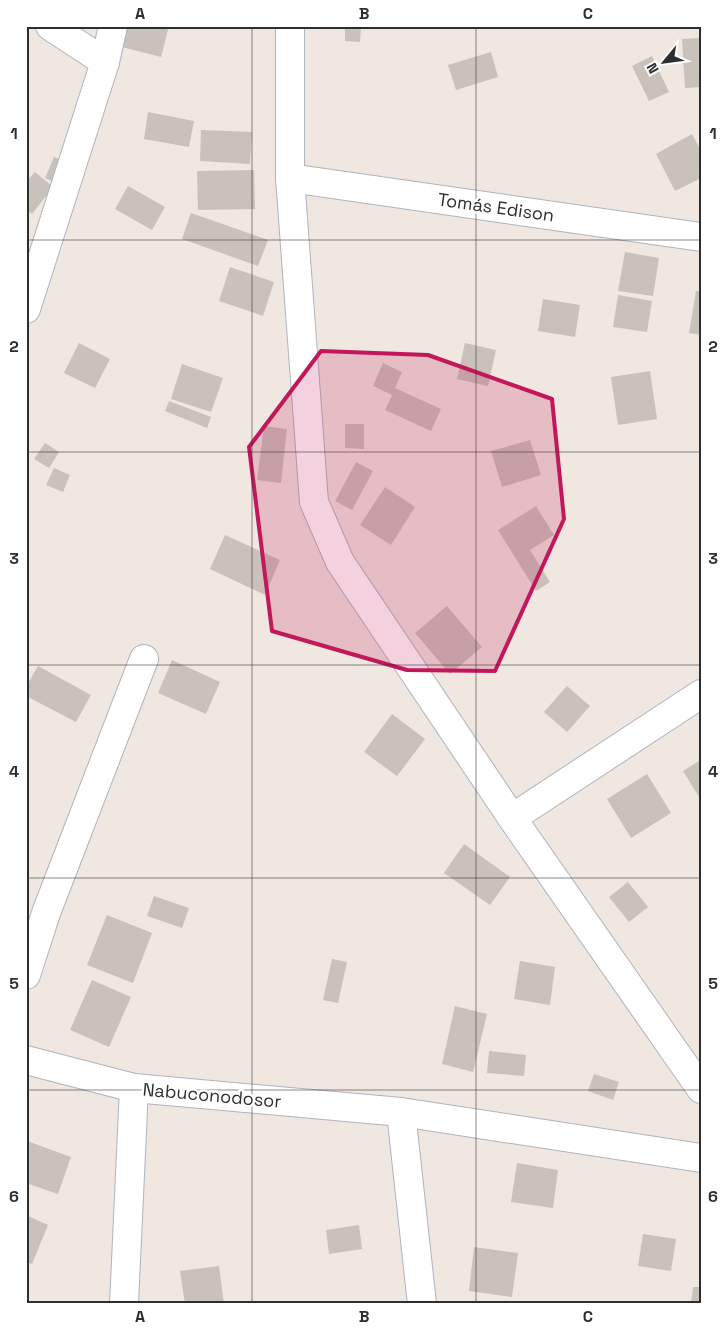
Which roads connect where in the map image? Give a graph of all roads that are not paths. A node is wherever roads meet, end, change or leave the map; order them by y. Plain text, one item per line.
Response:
1 (50, 26) edge
2 (113, 26) edge
3 (290, 26) edge
4 (105, 62) junction
5 (290, 178) junction
6 (701, 237) edge
7 (26, 309) edge
8 (144, 659) dead end
9 (701, 694) edge
10 (512, 818) junction
11 (26, 975) edge
12 (26, 1060) edge
13 (134, 1088) junction
14 (701, 1089) edge
15 (401, 1112) junction
16 (701, 1158) edge
17 (124, 1304) edge
18 (422, 1304) edge

1 - 4 street
2 - 4 street
3 - 5 street
4 - 7 street
5 - 6 street, Tomás Edison
5 - 10 street
8 - 11 street
9 - 10 street
10 - 14 street
12 - 13 street, Nabuconodosor
13 - 15 street, Nabuconodosor
13 - 17 street
15 - 16 street, Nabuconodosor
15 - 18 street

